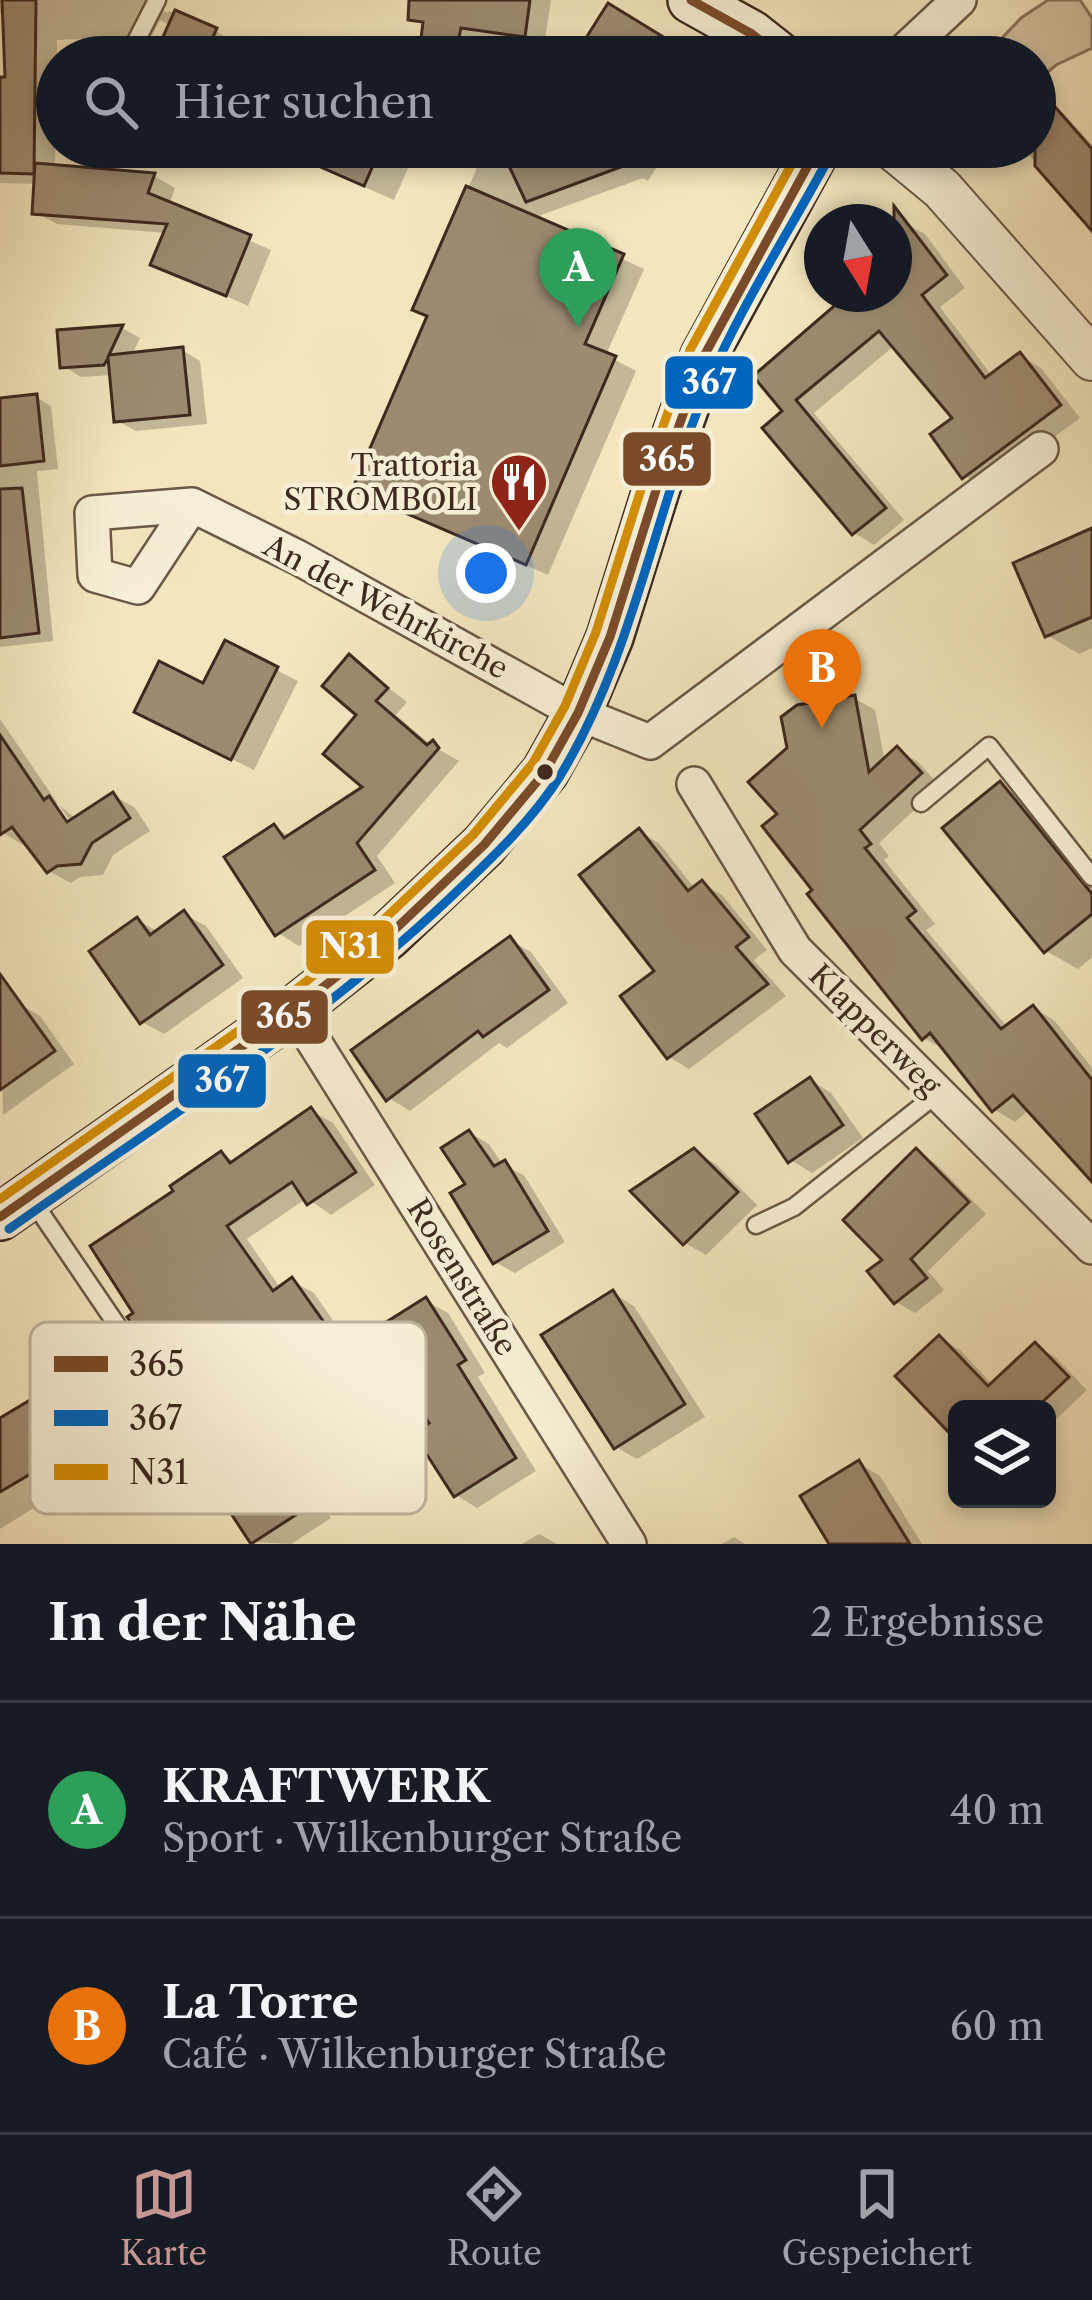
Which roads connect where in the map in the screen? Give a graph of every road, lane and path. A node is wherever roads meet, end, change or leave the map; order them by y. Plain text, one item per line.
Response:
1 (157, 0) edge
2 (692, 0) edge
3 (958, 0) edge
4 (139, 36) edge
5 (755, 36) edge
6 (920, 36) edge
7 (807, 168) edge
8 (916, 168) edge
9 (1092, 359) edge
10 (1041, 448) dead end
11 (192, 505) dead end
12 (578, 712) junction
13 (694, 784) dead end
14 (921, 803) dead end
15 (1092, 878) edge
16 (294, 1010) junction
17 (938, 1094) junction
18 (14, 1206) edge
19 (756, 1225) dead end
20 (1092, 1247) edge
21 (116, 1322) edge
22 (629, 1544) edge

1 - 4 lane
2 - 5 main road
3 - 6 street
7 - 12 main road
8 - 9 street
10 - 12 street, An der Wehrkirche
11 - 12 street, An der Wehrkirche
12 - 16 main road
13 - 17 street, Klapperweg
14 - 15 lane
16 - 18 main road
16 - 22 street, Rosenstraße
17 - 19 lane
17 - 20 street, Klapperweg
18 - 21 lane

